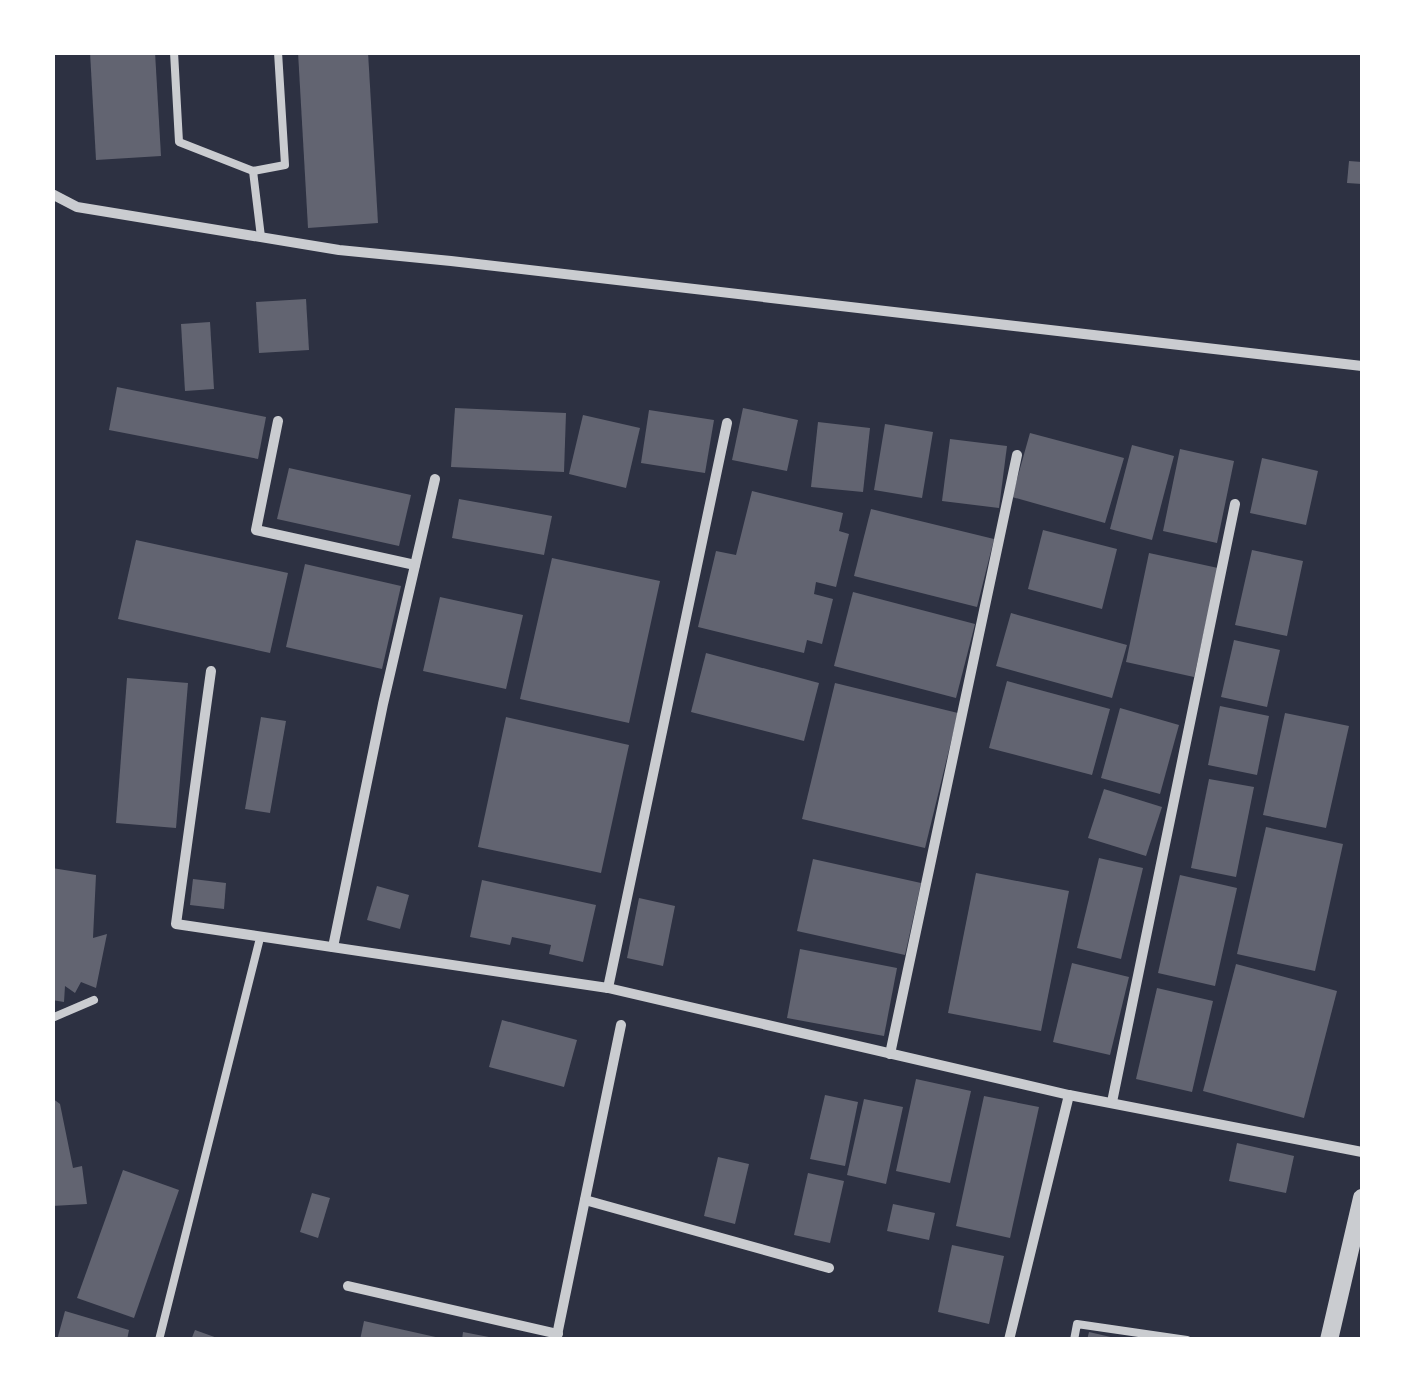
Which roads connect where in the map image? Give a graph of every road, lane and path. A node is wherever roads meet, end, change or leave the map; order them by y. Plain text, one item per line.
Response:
1 (174, 52) edge
2 (278, 52) edge
3 (253, 171) junction
4 (52, 194) edge
5 (261, 237) junction
6 (1362, 366) edge
7 (278, 421) dead end
8 (727, 423) dead end
9 (1017, 454) dead end
10 (435, 479) dead end
11 (1235, 504) dead end
12 (415, 565) junction
13 (211, 671) dead end
14 (260, 938) junction
15 (333, 947) junction
16 (608, 988) junction
17 (94, 1000) dead end
18 (52, 1018) edge
19 (621, 1025) dead end
20 (890, 1054) junction
21 (1070, 1095) junction
22 (1112, 1102) junction
23 (1362, 1152) edge
24 (1362, 1198) edge
25 (585, 1200) junction
26 (829, 1268) dead end
27 (348, 1286) dead end
28 (557, 1337) edge
29 (159, 1340) edge
30 (1009, 1340) edge
31 (1074, 1340) edge
32 (1187, 1340) edge
33 (1328, 1340) edge

1 - 3 lane
2 - 3 lane
3 - 5 lane
4 - 5 street
5 - 6 street
7 - 12 street
8 - 16 street
9 - 20 street
10 - 12 street
11 - 22 street
12 - 15 street
13 - 14 street
14 - 15 street
14 - 29 lane
15 - 16 street
16 - 20 street
17 - 18 lane
19 - 25 street
20 - 21 street
21 - 22 street
21 - 30 street
22 - 23 street
24 - 33 street
25 - 26 street
25 - 28 street
27 - 28 street
31 - 32 lane

